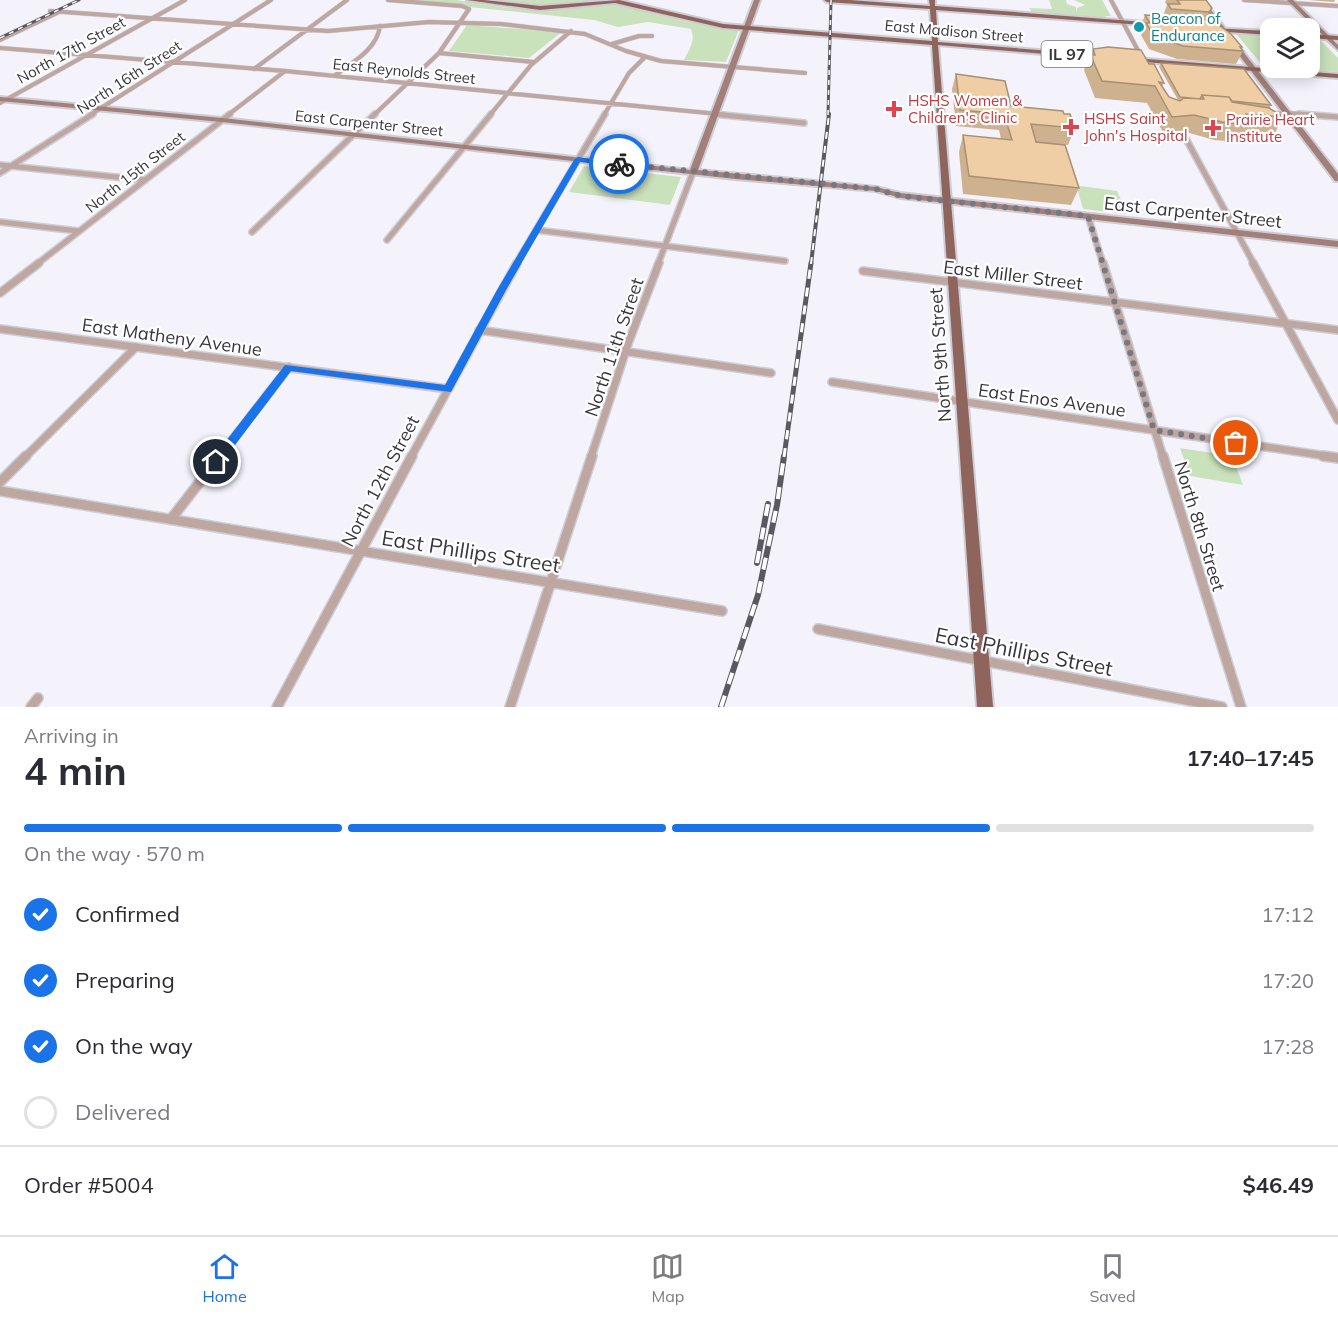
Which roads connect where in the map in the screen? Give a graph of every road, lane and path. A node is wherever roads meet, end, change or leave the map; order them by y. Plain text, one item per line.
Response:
1 (185, 0) edge
2 (271, 0) edge
3 (347, 0) edge
4 (388, 0) edge
5 (470, 0) edge
6 (610, 0) edge
7 (626, 0) edge
8 (645, 0) edge
9 (757, 0) edge
10 (827, 0) edge
11 (932, 0) edge
12 (1111, 0) edge
13 (1200, 0) edge
14 (1244, 0) edge
15 (618, 1) edge
16 (1291, 2) edge
17 (1338, 6) edge
18 (648, 7) junction
19 (932, 8) junction
20 (50, 11) dead end
21 (61, 11) junction
22 (153, 18) junction
23 (461, 22) junction
24 (1122, 22) junction
25 (234, 24) junction
26 (1159, 25) edge
27 (380, 26) junction
28 (747, 28) junction
29 (1201, 28) edge
30 (307, 30) junction
31 (1223, 30) junction
32 (571, 31) junction
33 (1260, 32) edge
34 (652, 36) dead end
35 (1320, 37) edge
36 (1328, 37) junction
37 (1338, 38) edge
38 (0, 40) edge
39 (612, 44) junction
40 (935, 44) junction
41 (0, 48) edge
42 (1338, 48) edge
43 (440, 53) junction
44 (86, 55) junction
45 (645, 57) junction
46 (1114, 58) edge
47 (1125, 59) edge
48 (173, 62) junction
49 (533, 62) junction
50 (1145, 64) junction
51 (733, 67) junction
52 (254, 69) junction
53 (1254, 69) junction
54 (285, 71) junction
55 (806, 73) dead end
56 (334, 76) junction
57 (1338, 76) edge
58 (407, 84) junction
59 (508, 93) junction
60 (2, 101) edge
61 (611, 104) junction
62 (102, 108) junction
63 (1287, 112) junction
64 (715, 114) junction
65 (1264, 114) edge
66 (1338, 117) edge
67 (222, 120) junction
68 (804, 123) dead end
69 (354, 134) junction
70 (1185, 137) dead end
71 (464, 147) junction
72 (578, 160) junction
73 (0, 165) edge
74 (12, 166) junction
75 (693, 172) junction
76 (0, 173) edge
77 (1338, 179) edge
78 (145, 180) junction
79 (948, 201) junction
80 (1088, 216) junction
81 (0, 222) edge
82 (536, 230) junction
83 (78, 231) junction
84 (252, 232) dead end
85 (1237, 233) junction
86 (387, 240) dead end
87 (1338, 244) edge
88 (666, 246) junction
89 (785, 261) dead end
90 (863, 272) dead end
91 (952, 282) junction
92 (0, 293) edge
93 (1114, 303) junction
94 (1286, 324) junction
95 (0, 329) edge
96 (479, 330) junction
97 (1338, 330) edge
98 (136, 347) junction
99 (626, 351) junction
100 (289, 367) junction
101 (771, 373) dead end
102 (832, 382) dead end
103 (448, 389) junction
104 (961, 401) junction
105 (1338, 420) edge
106 (1154, 430) junction
107 (1338, 458) edge
108 (0, 482) edge
109 (0, 491) edge
110 (171, 519) junction
111 (360, 551) junction
112 (550, 582) junction
113 (722, 611) dead end
114 (818, 629) dead end
115 (981, 662) junction
116 (38, 698) dead end
117 (31, 707) edge
118 (277, 707) edge
119 (510, 707) edge
120 (985, 707) edge
121 (1222, 707) edge
122 (1241, 707) edge

1 - 22 street, North 17th Street
2 - 25 street, North 16th Street
3 - 30 street
4 - 23 street
5 - 15 main road
6 - 15 main road
7 - 15 main road
8 - 18 main road
9 - 28 street, North 11th Street
10 - 19 main road
11 - 19 main road, North 9th Street
12 - 24 street
13 - 31 street
14 - 16 street
15 - 18 main road, East Madison Street
16 - 17 street
16 - 36 street
18 - 28 main road, East Madison Street
19 - 24 main road, IL 97
19 - 40 main road, North 9th Street
20 - 21 street
21 - 22 street
21 - 38 street
22 - 25 street
22 - 44 street, North 17th Street
23 - 27 street
23 - 32 street
23 - 43 street
24 - 26 main road, IL 97
24 - 50 street
25 - 30 street
25 - 48 street, North 16th Street
27 - 30 street
27 - 56 street
28 - 40 main road, East Madison Street
28 - 51 street, North 11th Street
29 - 31 main road
30 - 52 street
31 - 33 main road
31 - 53 street
32 - 39 street
32 - 49 street
34 - 39 street
35 - 36 main road
36 - 37 main road
36 - 42 street
39 - 45 street
40 - 46 main road, East Madison Street / IL 97
40 - 79 main road, North 9th Street
41 - 44 street, East Reynolds Street
43 - 49 street
43 - 58 street
44 - 48 street, East Reynolds Street
44 - 60 street, North 17th Street
45 - 51 street
45 - 61 street, North 12th Street
47 - 50 main road
48 - 52 street, East Reynolds Street
48 - 62 street, North 16th Street
49 - 59 street
50 - 53 main road
51 - 55 street
51 - 64 street, North 11th Street
52 - 54 street, East Reynolds Street
53 - 57 main road
53 - 63 street
54 - 56 street, East Reynolds Street
54 - 67 street, North 15th Street
56 - 58 street, East Reynolds Street
58 - 59 street, East Reynolds Street
58 - 69 street
59 - 61 street, East Reynolds Street
59 - 71 street
60 - 62 street, East Carpenter Street
61 - 64 street, East Reynolds Street
61 - 72 street, North 12th Street
62 - 67 street, East Carpenter Street
62 - 74 street, North 16th Street
63 - 65 street
63 - 66 street
63 - 77 street
64 - 68 street, East Reynolds Street
64 - 75 street, North 11th Street
67 - 69 street, East Carpenter Street
67 - 78 street, North 15th Street
69 - 71 street, East Carpenter Street
69 - 84 street
70 - 85 street
71 - 72 street, East Carpenter Street
71 - 86 street
72 - 75 street, East Carpenter Street
72 - 82 street, North 12th Street
73 - 74 street
74 - 76 street, North 16th Street
74 - 78 street
75 - 79 street, East Carpenter Street
75 - 88 street, North 11th Street
78 - 83 street, North 15th Street
79 - 80 street, East Carpenter Street
79 - 91 main road, North 9th Street
80 - 85 street, East Carpenter Street
80 - 93 street, North 8th Street
81 - 83 street
82 - 88 street
82 - 96 street, North 12th Street
83 - 92 street, North 15th Street
85 - 87 street, East Carpenter Street
85 - 94 street
88 - 89 street
88 - 99 street, North 11th Street
90 - 91 street, East Miller Street
91 - 93 street, East Miller Street
91 - 104 main road, North 9th Street
93 - 94 street, East Miller Street
93 - 106 street, North 8th Street
94 - 97 street, East Miller Street
94 - 105 street
95 - 98 street, East Matheny Avenue
96 - 99 street
96 - 103 street, North 12th Street
98 - 100 street, East Matheny Avenue
98 - 108 street
99 - 101 street
99 - 112 street, North 11th Street
100 - 103 street, East Matheny Avenue
100 - 110 street
102 - 104 street, East Enos Avenue
103 - 111 street, North 12th Street
104 - 106 street, East Enos Avenue
104 - 115 main road, North 9th Street
106 - 107 street, East Enos Avenue
106 - 122 street, North 8th Street
109 - 110 street, East Phillips Street
110 - 111 street, East Phillips Street
111 - 112 street, East Phillips Street
111 - 118 street, North 12th Street
112 - 113 street, East Phillips Street
112 - 119 street, North 11th Street
114 - 115 street, East Phillips Street
115 - 120 main road, North 9th Street
115 - 121 street, East Phillips Street
116 - 117 street

